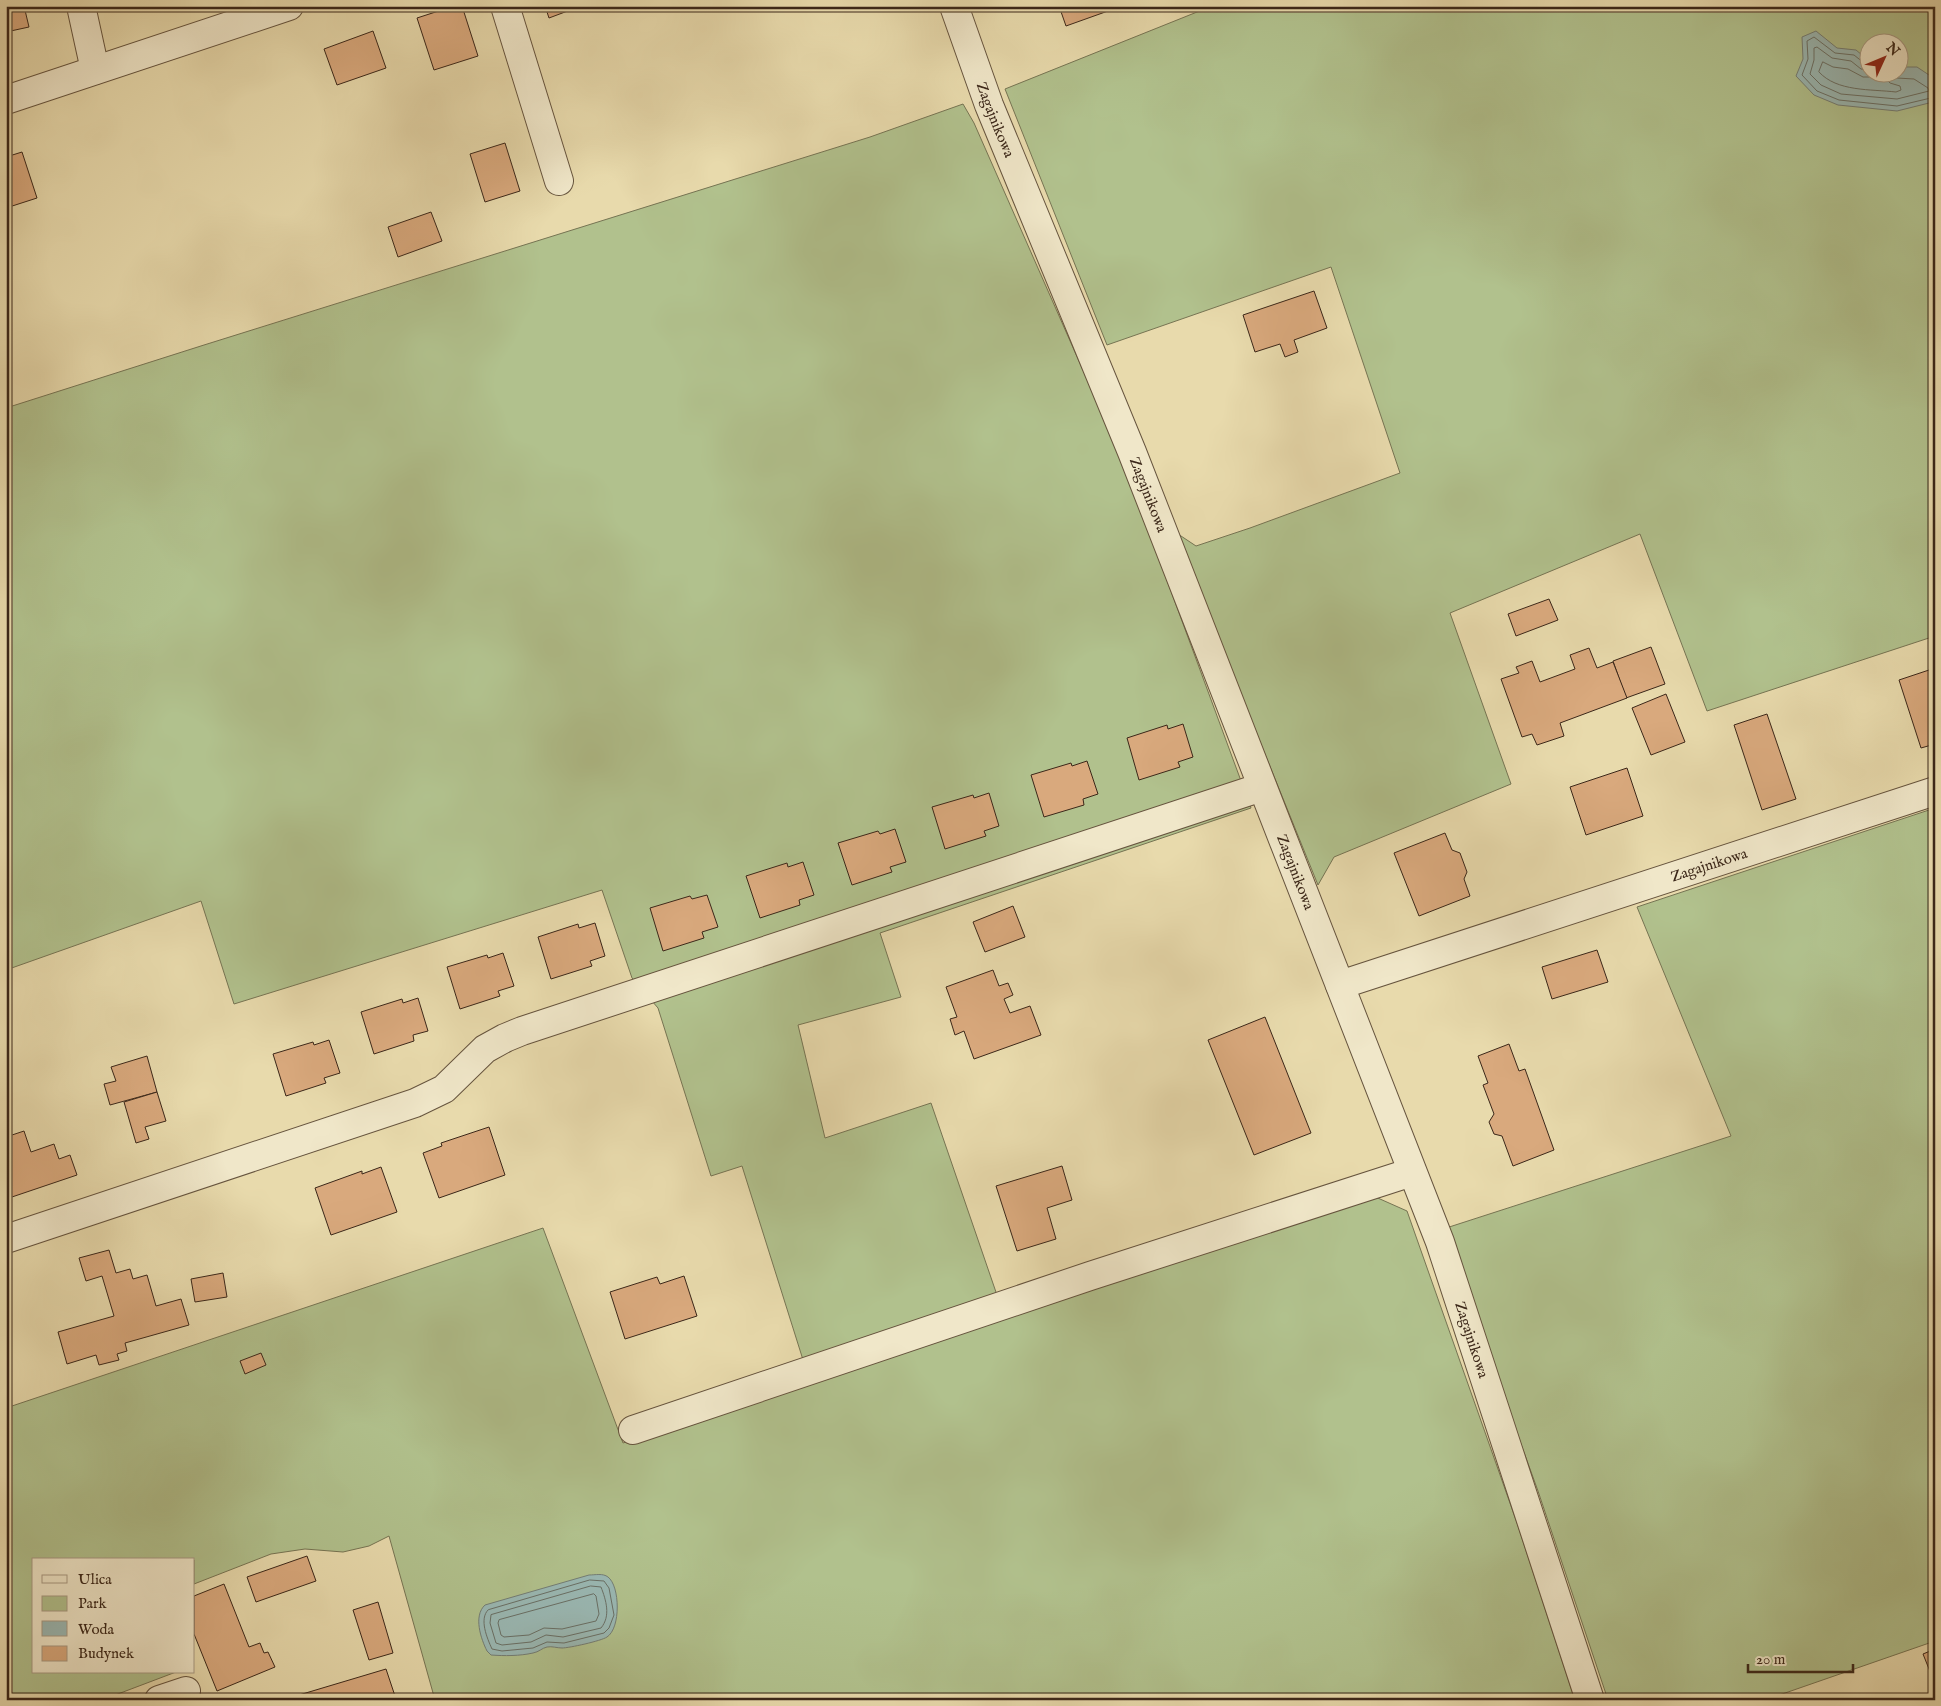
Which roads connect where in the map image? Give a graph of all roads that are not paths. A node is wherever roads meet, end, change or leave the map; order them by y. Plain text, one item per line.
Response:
1 (81, 6) edge
2 (288, 6) edge
3 (506, 6) edge
4 (954, 6) edge
5 (95, 70) junction
6 (6, 100) edge
7 (560, 181) dead end
8 (1262, 787) junction
9 (1935, 791) edge
10 (1340, 985) junction
11 (1412, 1172) junction
12 (6, 1238) edge
13 (633, 1430) dead end
14 (186, 1691) dead end
15 (159, 1700) edge
16 (1590, 1700) edge

1 - 5 street
2 - 5 street
3 - 7 street
4 - 8 street, Zagajnikowa
5 - 6 street
8 - 10 street, Zagajnikowa
8 - 12 street
9 - 10 street, Zagajnikowa
10 - 11 street, Zagajnikowa
11 - 13 street
11 - 16 street, Zagajnikowa
14 - 15 street

